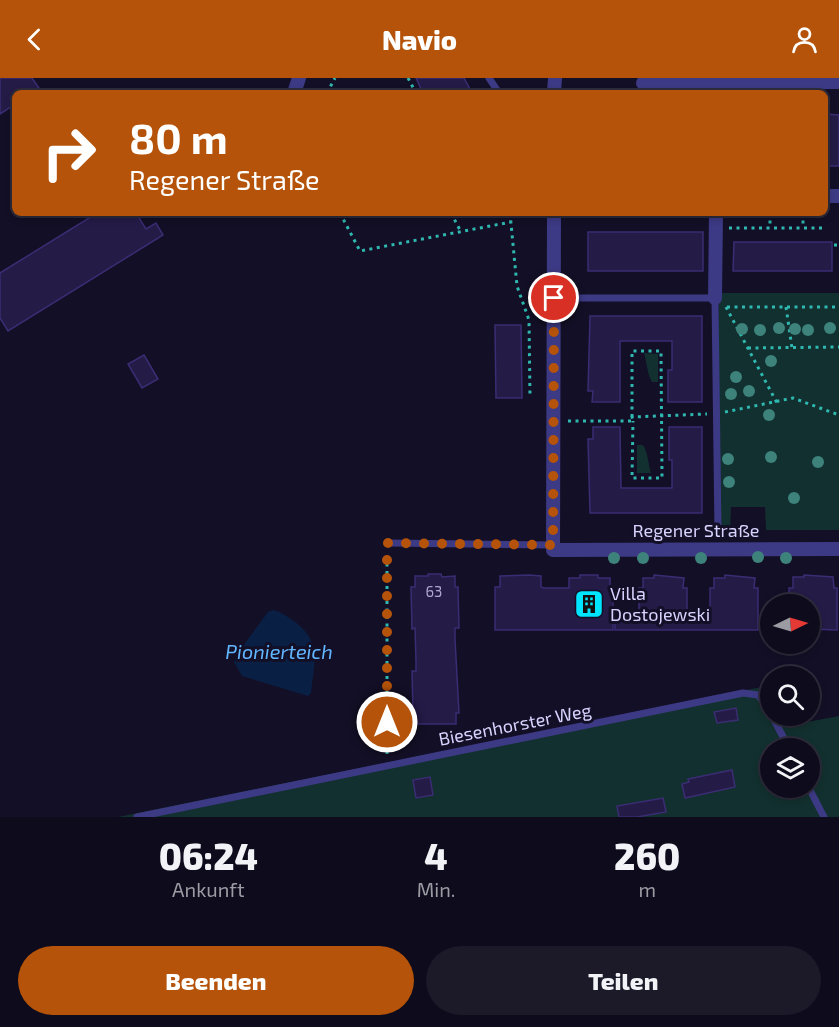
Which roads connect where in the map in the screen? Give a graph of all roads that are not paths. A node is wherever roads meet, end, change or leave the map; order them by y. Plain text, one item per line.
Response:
1 (839, 82) edge
2 (643, 83) dead end
3 (670, 88) edge
4 (554, 216) edge
5 (716, 216) edge
6 (554, 298) junction
7 (716, 302) junction
8 (718, 533) dead end
9 (387, 543) road end
10 (553, 547) junction
11 (839, 549) edge
12 (760, 698) edge
13 (814, 798) edge
14 (137, 817) edge
15 (824, 817) edge

1 - 3 street
2 - 3 street
4 - 6 street
5 - 7 street
6 - 7 lane
6 - 10 street
7 - 8 lane
9 - 10 lane, Regener Straße
10 - 11 street, Regener Straße
12 - 14 lane, Biesenhorster Weg
13 - 15 lane

